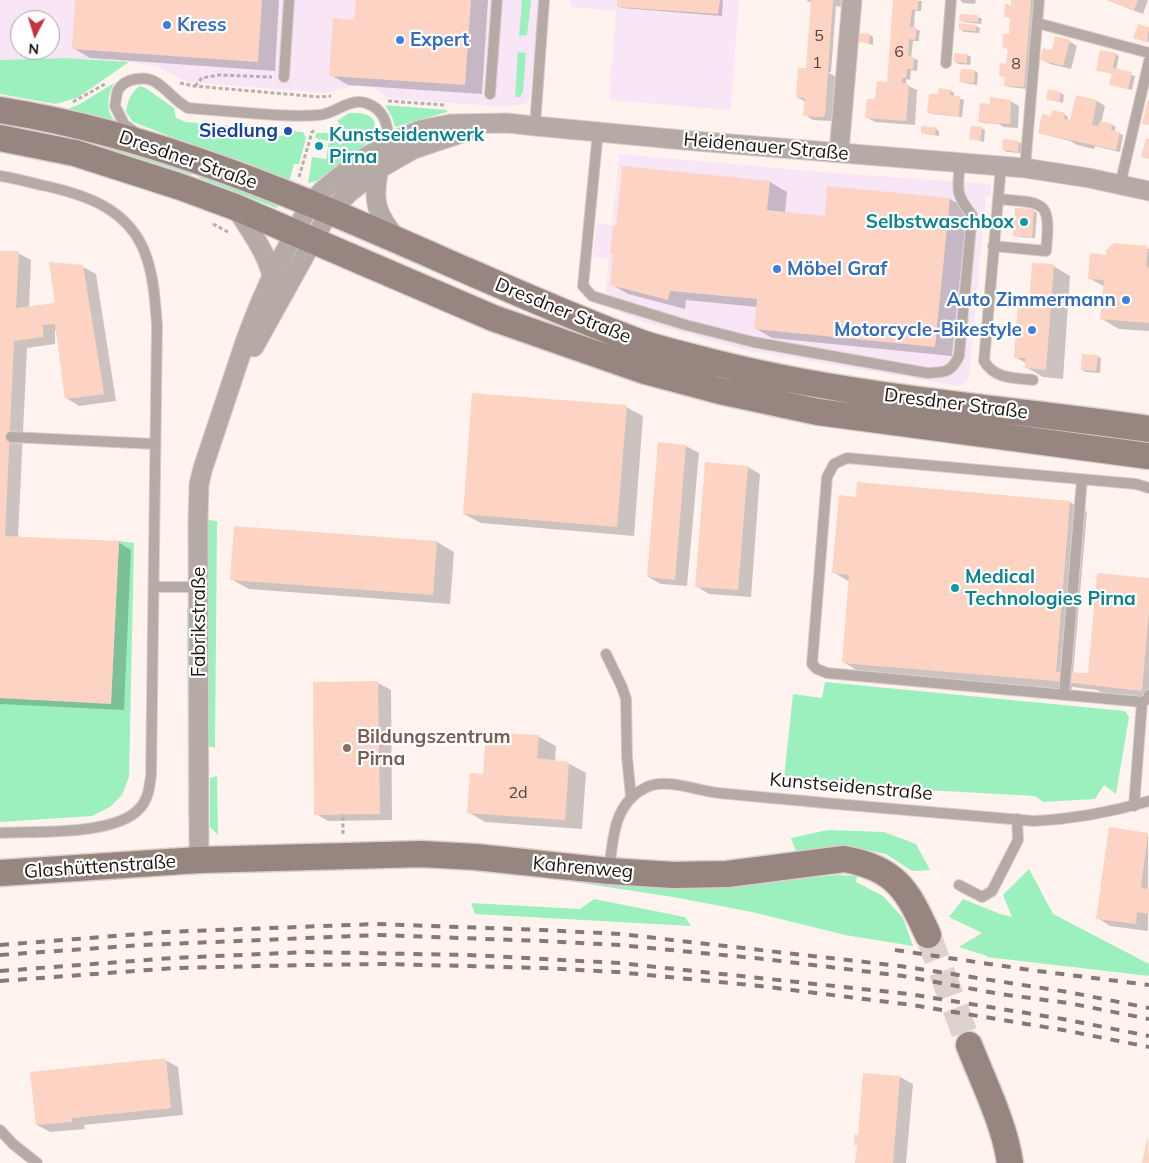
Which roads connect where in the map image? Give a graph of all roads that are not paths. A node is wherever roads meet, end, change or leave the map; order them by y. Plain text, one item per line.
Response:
1 (289, 0) edge
2 (497, 0) edge
3 (544, 0) edge
4 (852, 0) edge
5 (951, 0) edge
6 (1038, 0) edge
7 (1037, 23) junction
8 (1149, 53) edge
9 (1149, 61) edge
10 (946, 63) dead end
11 (284, 77) road end
12 (490, 94) dead end
13 (0, 110) edge
14 (507, 123) junction
15 (535, 126) junction
16 (598, 131) junction
17 (0, 138) edge
18 (390, 142) junction
19 (149, 144) junction
20 (839, 152) junction
21 (960, 162) junction
22 (1001, 166) junction
23 (1025, 168) junction
24 (380, 169) junction
25 (0, 176) edge
26 (1120, 184) junction
27 (1149, 191) edge
28 (998, 199) junction
29 (235, 208) junction
30 (320, 208) junction
31 (304, 238) junction
32 (400, 241) junction
33 (993, 246) junction
34 (272, 276) junction
35 (1033, 380) dead end
36 (231, 388) junction
37 (1149, 429) edge
38 (11, 437) dead end
39 (156, 444) junction
40 (1149, 456) edge
41 (1082, 479) junction
42 (1149, 488) edge
43 (154, 587) junction
44 (200, 587) junction
45 (606, 654) dead end
46 (1064, 694) junction
47 (1146, 698) edge
48 (632, 797) junction
49 (1149, 801) edge
50 (1134, 806) junction
51 (1017, 819) junction
52 (0, 833) edge
53 (200, 860) junction
54 (609, 872) junction
55 (0, 873) edge
56 (959, 885) dead end
57 (928, 935) tunnel mouth
58 (969, 1045) tunnel mouth
59 (0, 1130) edge
60 (37, 1163) edge
61 (1010, 1163) edge

1 - 11 lane
2 - 12 lane
3 - 15 lane
4 - 20 street
5 - 10 lane
6 - 7 lane
7 - 8 lane
7 - 23 lane
9 - 26 lane
13 - 19 main road, Dresdner Straße
14 - 15 street, Heidenauer Straße
14 - 18 street, Heidenauer Straße
14 - 24 street, Heidenauer Straße
15 - 16 street, Heidenauer Straße
16 - 20 street, Heidenauer Straße
16 - 21 lane
17 - 29 main road, Dresdner Straße
18 - 19 lane
18 - 30 street, Heidenauer Straße
19 - 30 main road, Dresdner Straße
20 - 21 street, Heidenauer Straße
21 - 22 street, Heidenauer Straße
22 - 23 street, Heidenauer Straße
22 - 28 lane
23 - 26 street, Heidenauer Straße
24 - 30 street, Heidenauer Straße
24 - 32 street
25 - 39 lane
26 - 27 street, Heidenauer Straße
28 - 33 lane
28 - 33 lane
29 - 31 main road, Dresdner Straße
29 - 34 street
30 - 31 street
30 - 32 main road, Dresdner Straße
31 - 34 street, Fabrikstraße
31 - 36 street, Fabrikstraße
31 - 40 main road, Dresdner Straße
32 - 37 main road, Dresdner Straße
33 - 35 lane
34 - 36 street, Fabrikstraße
36 - 44 street, Fabrikstraße
38 - 39 lane
39 - 43 lane
41 - 42 lane
41 - 46 lane
41 - 46 lane
43 - 44 lane
43 - 52 lane
44 - 53 street, Fabrikstraße
45 - 48 lane
46 - 47 lane
47 - 50 lane
48 - 51 lane, Kunstseidenstraße
48 - 54 lane, Kunstseidenstraße
49 - 50 lane, Kunstseidenstraße
50 - 51 lane, Kunstseidenstraße
51 - 56 lane
53 - 54 main road, Kahrenweg
53 - 55 main road, Glashüttenstraße
54 - 57 main road, Kahrenweg
58 - 61 main road
59 - 60 lane

